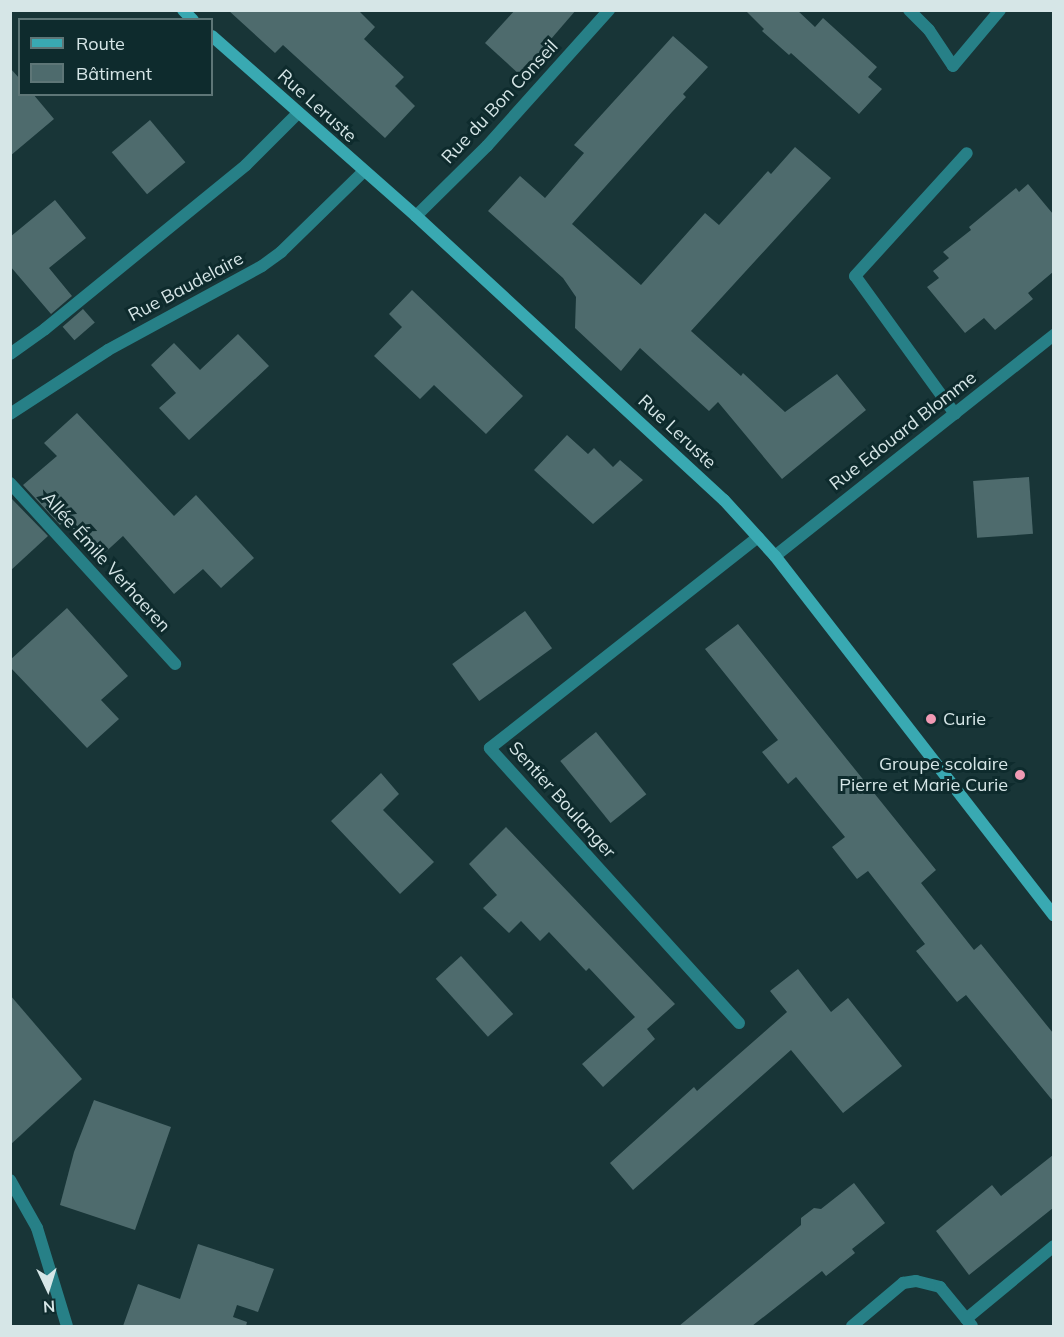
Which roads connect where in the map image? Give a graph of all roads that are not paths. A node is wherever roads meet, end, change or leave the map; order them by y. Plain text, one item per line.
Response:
1 (609, 10) edge
2 (909, 10) edge
3 (1000, 10) edge
4 (213, 37) edge
5 (298, 113) junction
6 (967, 153) dead end
7 (363, 172) junction
8 (416, 216) junction
9 (1053, 336) edge
10 (10, 354) edge
11 (10, 414) edge
12 (955, 414) junction
13 (10, 483) edge
14 (758, 537) junction
15 (775, 556) junction
16 (175, 664) dead end
17 (1053, 916) edge
18 (739, 1023) dead end
19 (10, 1180) edge
20 (1053, 1245) edge
21 (969, 1322) edge
22 (67, 1326) edge
23 (852, 1326) edge

1 - 8 street, Rue du Bon Conseil
2 - 3 street
4 - 5 street, Rue Leruste
5 - 7 street, Rue Leruste
5 - 10 street
6 - 12 street
7 - 8 street, Rue Leruste
7 - 11 street, Rue Baudelaire
8 - 14 street, Rue Leruste
9 - 12 street, Rue Edouard Blomme
12 - 15 street, Rue Edouard Blomme
13 - 16 street, Allée Émile Verhaeren
14 - 15 street, Rue Leruste
14 - 18 street, Sentier Boulanger
15 - 17 street, Rue Leruste
19 - 22 street
20 - 21 street
21 - 23 street

